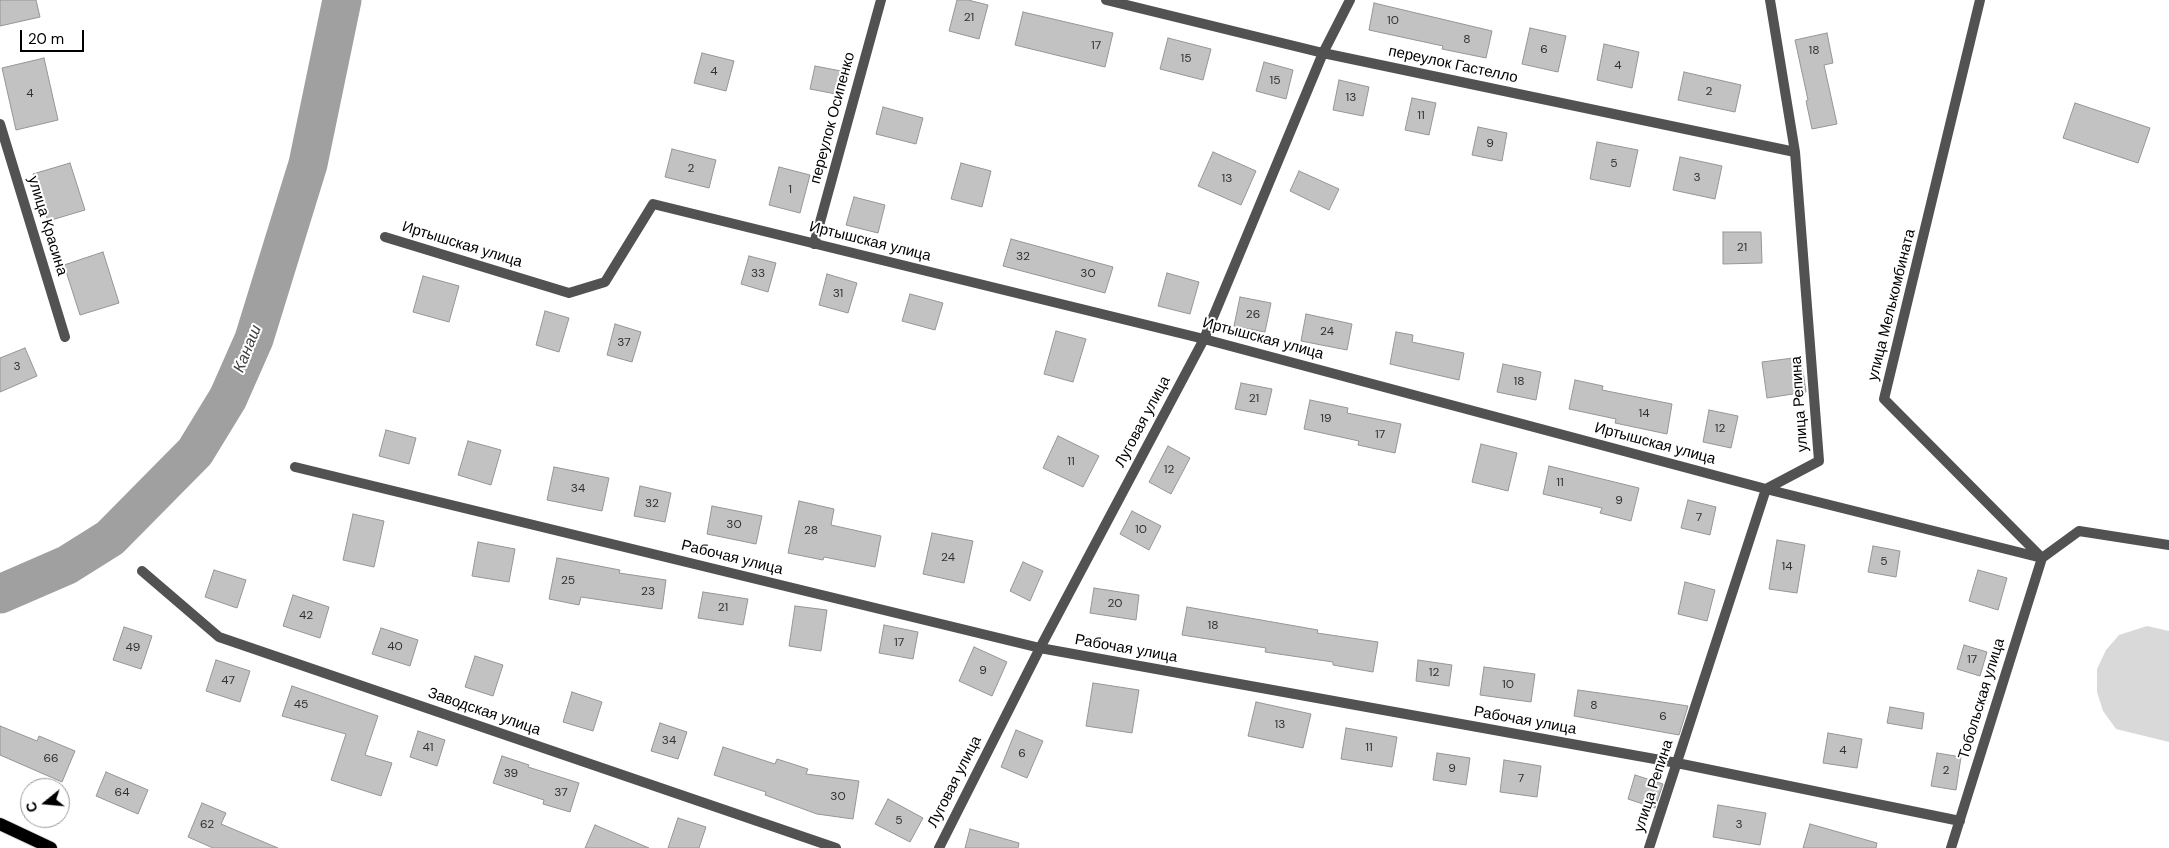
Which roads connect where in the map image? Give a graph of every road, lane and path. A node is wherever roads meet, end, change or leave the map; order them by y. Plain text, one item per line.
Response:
1 (881, 0) edge
2 (1106, 0) edge
3 (1350, 0) edge
4 (1770, 0) edge
5 (1980, 0) edge
6 (1124, 2) edge
7 (1323, 53) junction
8 (0, 124) edge
9 (1795, 152) junction
10 (385, 237) dead end
11 (814, 244) junction
12 (65, 337) dead end
13 (1204, 339) junction
14 (295, 467) dead end
15 (1766, 489) junction
16 (2169, 545) edge
17 (2042, 558) junction
18 (142, 571) dead end
19 (1040, 648) junction
20 (1677, 763) junction
21 (1960, 821) junction
22 (0, 824) edge
23 (51, 848) edge
24 (836, 848) edge
25 (939, 848) edge
26 (1649, 848) edge
27 (1951, 848) edge

1 - 11 street, переулок Осипенко
2 - 6 street, переулок Гастелло
3 - 7 street, Луговая улица
4 - 9 street, улица Репина
5 - 17 street, улица Мелькомбината
6 - 7 street, переулок Гастелло
7 - 9 street, переулок Гастелло
7 - 13 street, Луговая улица
8 - 12 street, улица Красина
9 - 15 street, улица Репина
10 - 11 street, Иртышская улица
11 - 13 street, Иртышская улица
13 - 15 street, Иртышская улица
13 - 19 street, Луговая улица
14 - 19 street, Рабочая улица
15 - 17 street, Иртышская улица
15 - 20 street, улица Репина
16 - 17 street
17 - 21 street, Тобольская улица
18 - 24 street, Заводская улица
19 - 20 street, Рабочая улица
19 - 25 street, Луговая улица
20 - 21 street, Рабочая улица
20 - 26 street, улица Репина
21 - 27 street, Тобольская улица
22 - 23 main road

